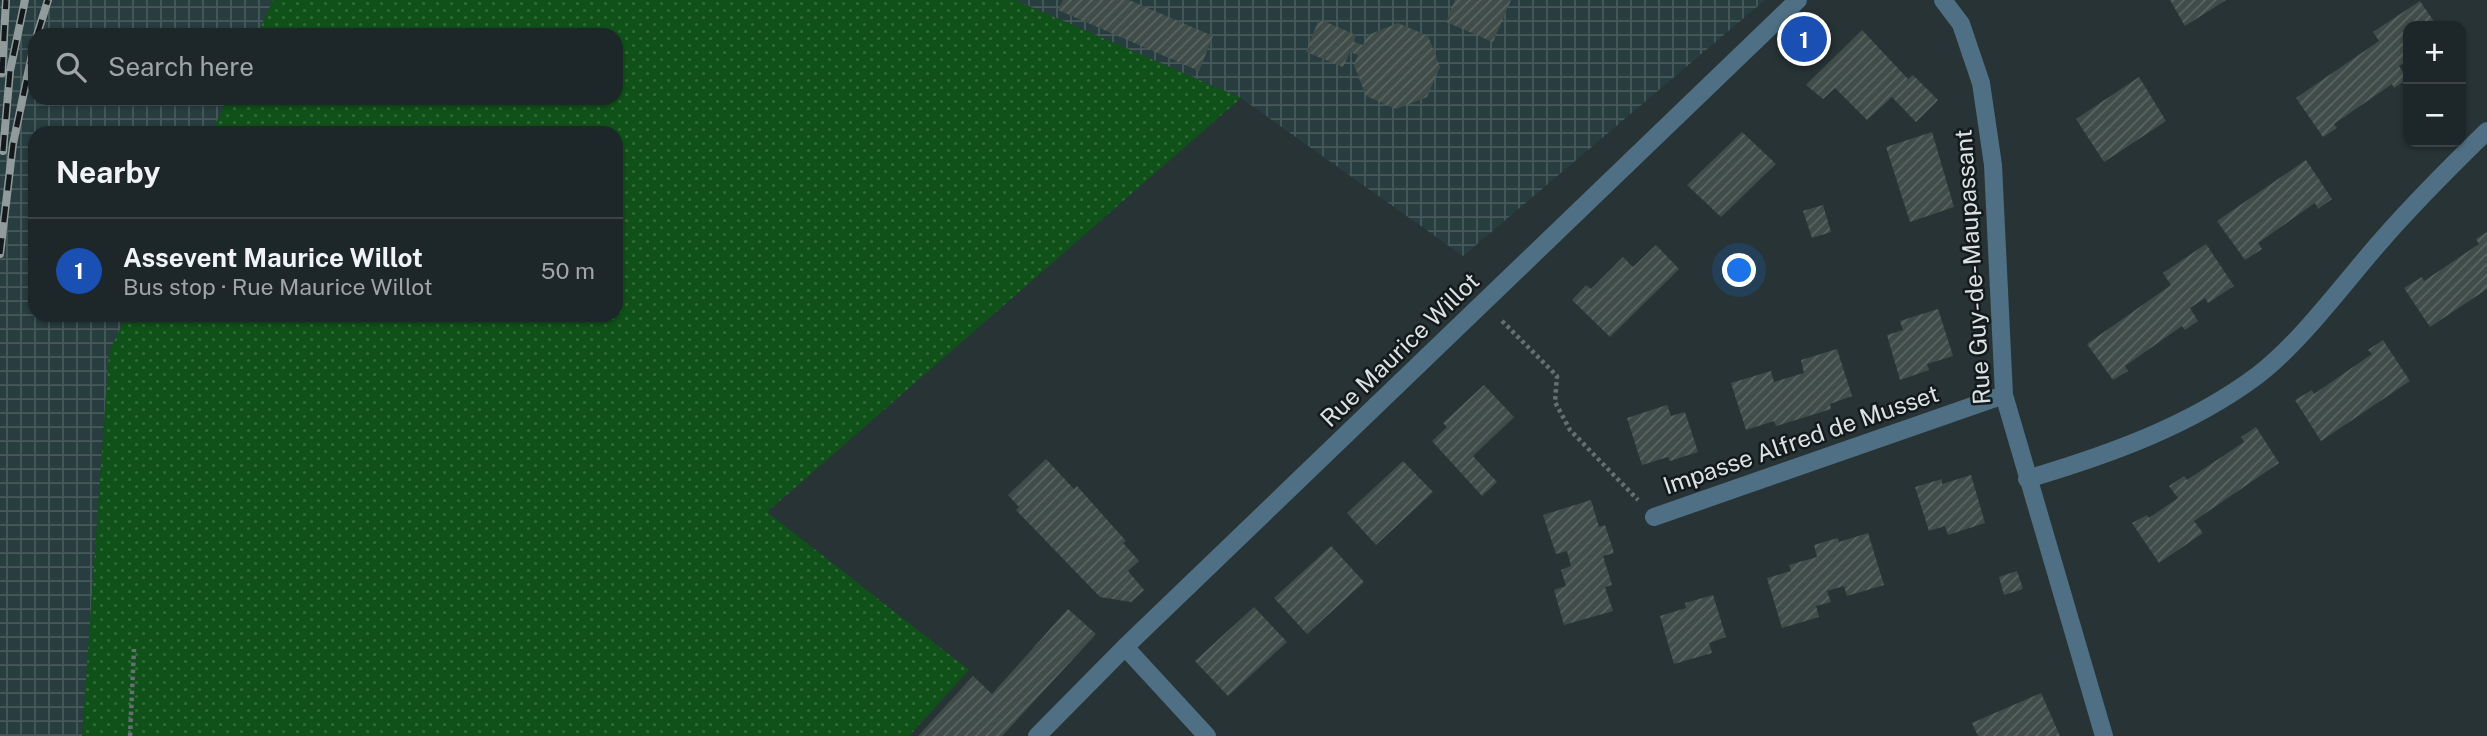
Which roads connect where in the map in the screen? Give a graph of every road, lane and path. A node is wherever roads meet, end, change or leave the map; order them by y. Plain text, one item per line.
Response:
1 (1798, 0) edge
2 (1943, 0) edge
3 (2487, 131) edge
4 (1485, 303) junction
5 (2004, 395) junction
6 (2027, 479) junction
7 (1654, 517) joint
8 (1125, 647) junction
9 (134, 649) dead end
10 (130, 736) edge
11 (1037, 736) edge
12 (1207, 736) edge
13 (2104, 736) edge

1 - 4 street, Rue Maurice Willot
2 - 5 street, Rue Guy-de-Maupassant
3 - 6 street
4 - 7 path
4 - 8 street, Rue Maurice Willot
5 - 6 street, Rue Guy-de-Maupassant
5 - 7 street, Impasse Alfred de Musset
6 - 13 street, Rue Guy-de-Maupassant
8 - 11 street, Rue Maurice Willot
8 - 12 street
9 - 10 path

